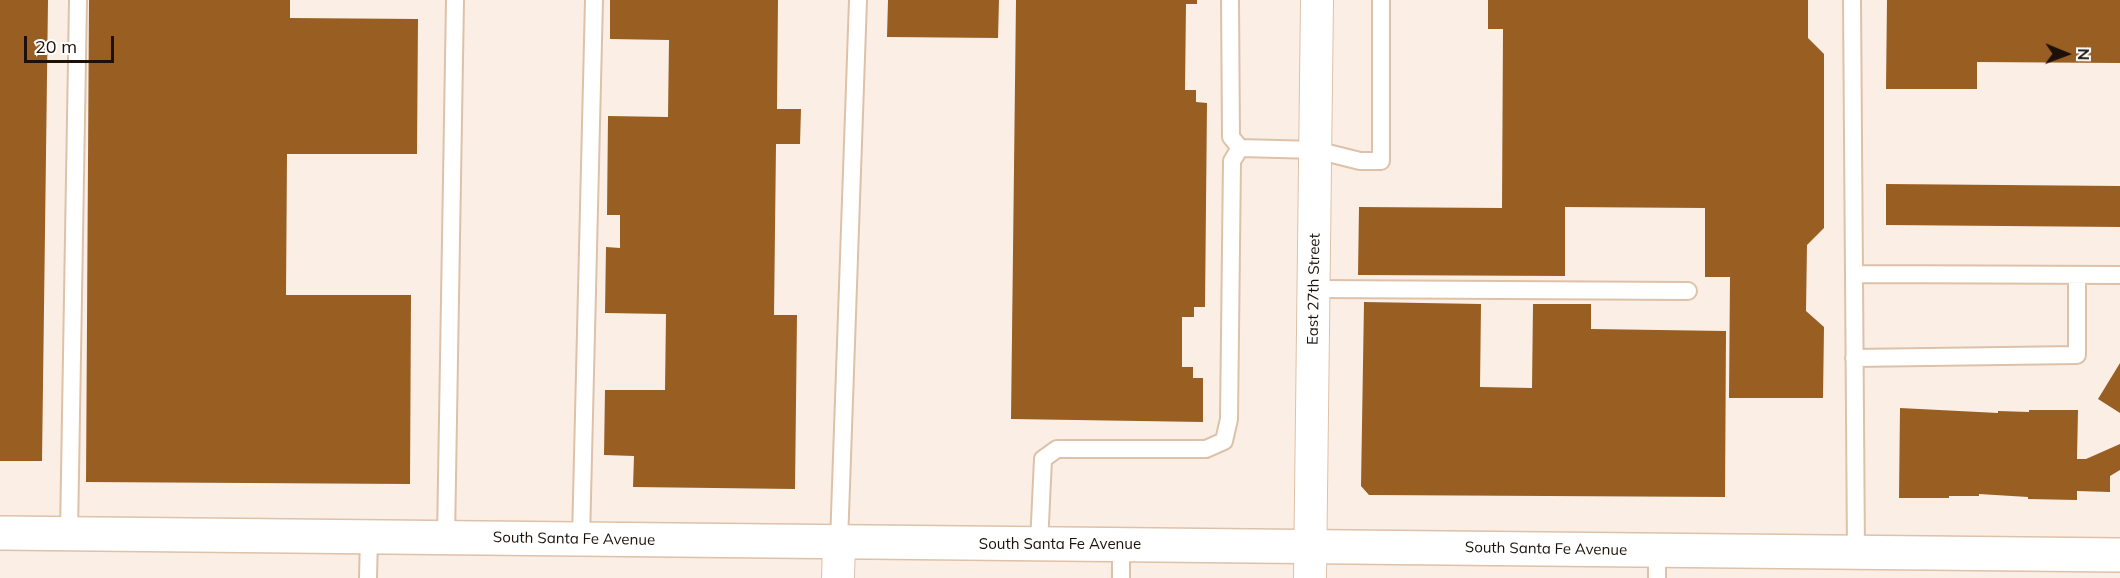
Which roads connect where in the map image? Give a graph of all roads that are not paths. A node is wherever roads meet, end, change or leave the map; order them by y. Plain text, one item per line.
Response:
1 (78, 0) edge
2 (455, 0) edge
3 (594, 0) edge
4 (858, 0) edge
5 (1230, 0) edge
6 (1317, 0) edge
7 (1381, 0) edge
8 (1852, 0) edge
9 (1240, 148) junction
10 (1316, 150) junction
11 (1854, 274) junction
12 (2120, 275) edge
13 (2077, 276) junction
14 (1314, 289) junction
15 (1688, 291) dead end
16 (1854, 358) junction
17 (0, 533) edge
18 (69, 533) junction
19 (369, 537) junction
20 (446, 538) junction
21 (581, 539) junction
22 (839, 543) junction
23 (1039, 544) junction
24 (1121, 545) junction
25 (1310, 546) junction
26 (1856, 552) junction
27 (2120, 555) edge
28 (1657, 564) edge
29 (1987, 566) edge
30 (368, 578) edge
31 (838, 578) edge
32 (1121, 578) edge
33 (1310, 578) edge

1 - 18 lane
2 - 20 lane
3 - 21 lane
4 - 22 lane
5 - 9 lane
6 - 10 street, East 27th Street
7 - 10 lane
8 - 11 lane
9 - 10 lane
9 - 23 lane
10 - 14 street, East 27th Street
11 - 13 lane
11 - 16 lane
12 - 13 lane
13 - 16 lane
14 - 15 lane
14 - 25 street, East 27th Street
16 - 26 lane
17 - 18 main road, South Santa Fe Avenue
18 - 19 main road, South Santa Fe Avenue
19 - 20 main road, South Santa Fe Avenue
19 - 30 lane
20 - 21 main road, South Santa Fe Avenue
21 - 22 main road, South Santa Fe Avenue
22 - 23 main road, South Santa Fe Avenue
22 - 31 street
23 - 24 main road, South Santa Fe Avenue
24 - 25 main road, South Santa Fe Avenue
24 - 32 lane
25 - 28 main road, South Santa Fe Avenue
25 - 33 street, East 27th Street
26 - 28 main road, South Santa Fe Avenue
26 - 29 main road, South Santa Fe Avenue
27 - 29 main road, South Santa Fe Avenue

